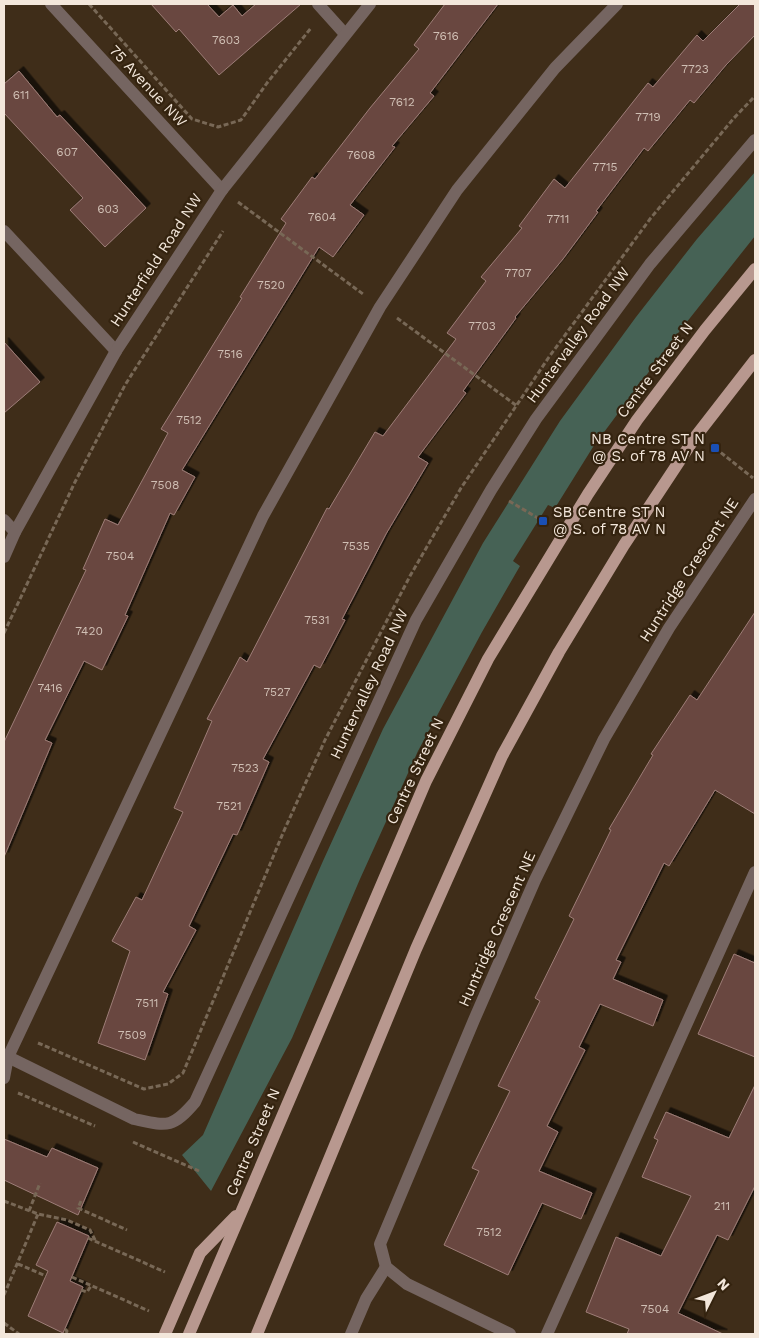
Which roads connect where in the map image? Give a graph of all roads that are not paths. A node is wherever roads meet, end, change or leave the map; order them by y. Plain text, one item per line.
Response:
1 (51, 4) edge
2 (370, 4) edge
3 (617, 4) edge
4 (322, 7) edge
5 (345, 34) junction
6 (755, 140) edge
7 (222, 190) junction
8 (4, 232) edge
9 (755, 269) edge
10 (116, 351) junction
11 (755, 360) edge
12 (755, 499) edge
13 (4, 520) edge
14 (15, 532) junction
15 (4, 557) edge
16 (755, 872) edge
17 (6, 1056) edge
18 (4, 1078) edge
19 (241, 1210) junction
20 (386, 1267) junction
21 (165, 1334) edge
22 (189, 1334) edge
23 (257, 1334) edge
24 (351, 1334) edge
25 (510, 1334) edge
26 (548, 1334) edge

1 - 7 street, 75 Avenue NW
2 - 5 street, Hunterfield Road NW
3 - 17 street
4 - 5 street
5 - 7 street, Hunterfield Road NW
6 - 17 street, Huntervalley Road NW
7 - 10 street, Hunterfield Road NW
8 - 10 street
9 - 19 main road, Centre Street N
10 - 14 street, Hunterfield Road NW
11 - 23 main road
12 - 20 street, Huntridge Crescent NE
13 - 14 street
14 - 15 street, Hunterfield Road NW
16 - 26 street
17 - 18 street
19 - 21 main road
19 - 22 main road, Centre Street N
20 - 24 street
20 - 25 street

